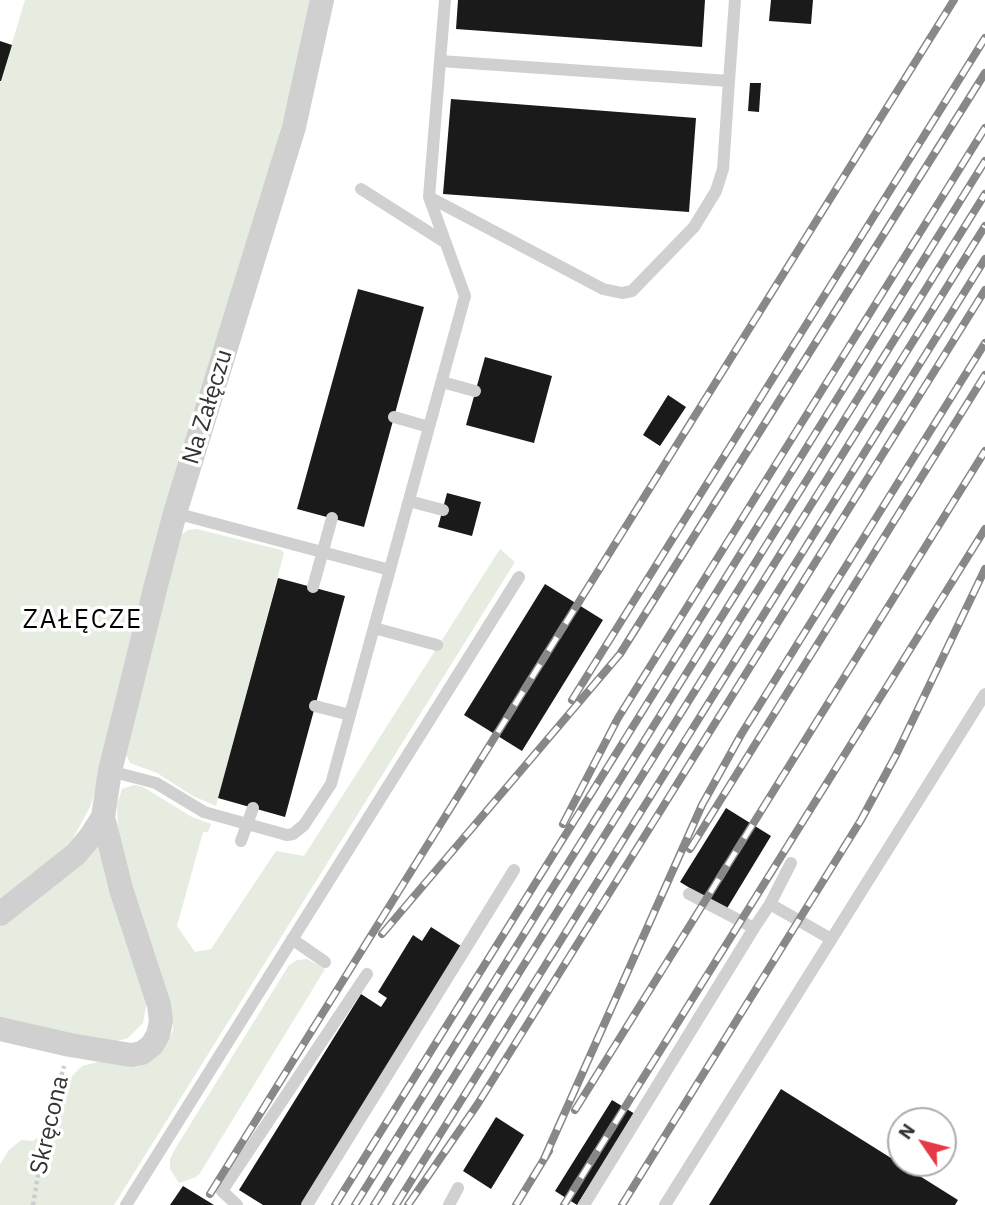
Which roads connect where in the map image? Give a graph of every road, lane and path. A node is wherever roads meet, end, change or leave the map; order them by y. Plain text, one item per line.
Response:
1 (322, 0) edge
2 (445, 0) edge
3 (735, 0) edge
4 (440, 61) junction
5 (729, 81) junction
6 (361, 189) dead end
7 (429, 197) junction
8 (446, 243) junction
9 (442, 382) junction
10 (475, 391) dead end
11 (394, 417) dead end
12 (429, 427) junction
13 (409, 501) junction
14 (443, 510) dead end
15 (175, 513) junction
16 (332, 518) dead end
17 (322, 552) junction
18 (390, 570) junction
19 (519, 576) dead end
20 (313, 587) dead end
21 (374, 628) junction
22 (437, 645) dead end
23 (985, 694) edge
24 (315, 706) dead end
25 (350, 715) junction
26 (110, 771) junction
27 (253, 808) dead end
28 (103, 817) junction
29 (247, 825) junction
30 (241, 841) dead end
31 (791, 863) dead end
32 (514, 870) dead end
33 (689, 894) dead end
34 (770, 904) junction
35 (0, 914) edge
36 (754, 928) junction
37 (292, 939) junction
38 (831, 939) junction
39 (325, 962) dead end
40 (366, 974) dead end
41 (0, 1029) edge
42 (70, 1045) junction
43 (458, 1188) dead end
44 (33, 1205) edge
45 (126, 1205) edge
46 (237, 1205) edge
47 (307, 1205) edge
48 (449, 1205) edge
49 (583, 1205) edge
50 (665, 1205) edge

1 - 15 street, Na Załęczu
2 - 4 lane
3 - 5 lane
4 - 5 lane
4 - 7 lane
5 - 7 lane
6 - 8 lane
7 - 8 lane
8 - 9 lane
9 - 10 lane
9 - 12 lane
11 - 12 lane
12 - 13 lane
13 - 14 lane
13 - 18 lane
15 - 17 lane
15 - 26 street, Na Załęczu
16 - 17 lane
17 - 18 lane
17 - 20 lane
18 - 21 lane
19 - 37 lane
21 - 22 lane
21 - 25 lane
23 - 38 lane
24 - 25 lane
25 - 29 lane
26 - 28 street, Na Załęczu
26 - 29 lane
27 - 29 lane
28 - 35 street, Na Załęczu
28 - 42 street, Na Załęczu
29 - 30 lane
31 - 34 lane
32 - 47 lane
33 - 36 lane
34 - 36 lane
34 - 38 lane
36 - 49 lane
37 - 39 lane
37 - 45 lane
38 - 50 lane
40 - 46 lane
41 - 42 street, Na Załęczu
42 - 44 path, Skręcona
43 - 48 lane

